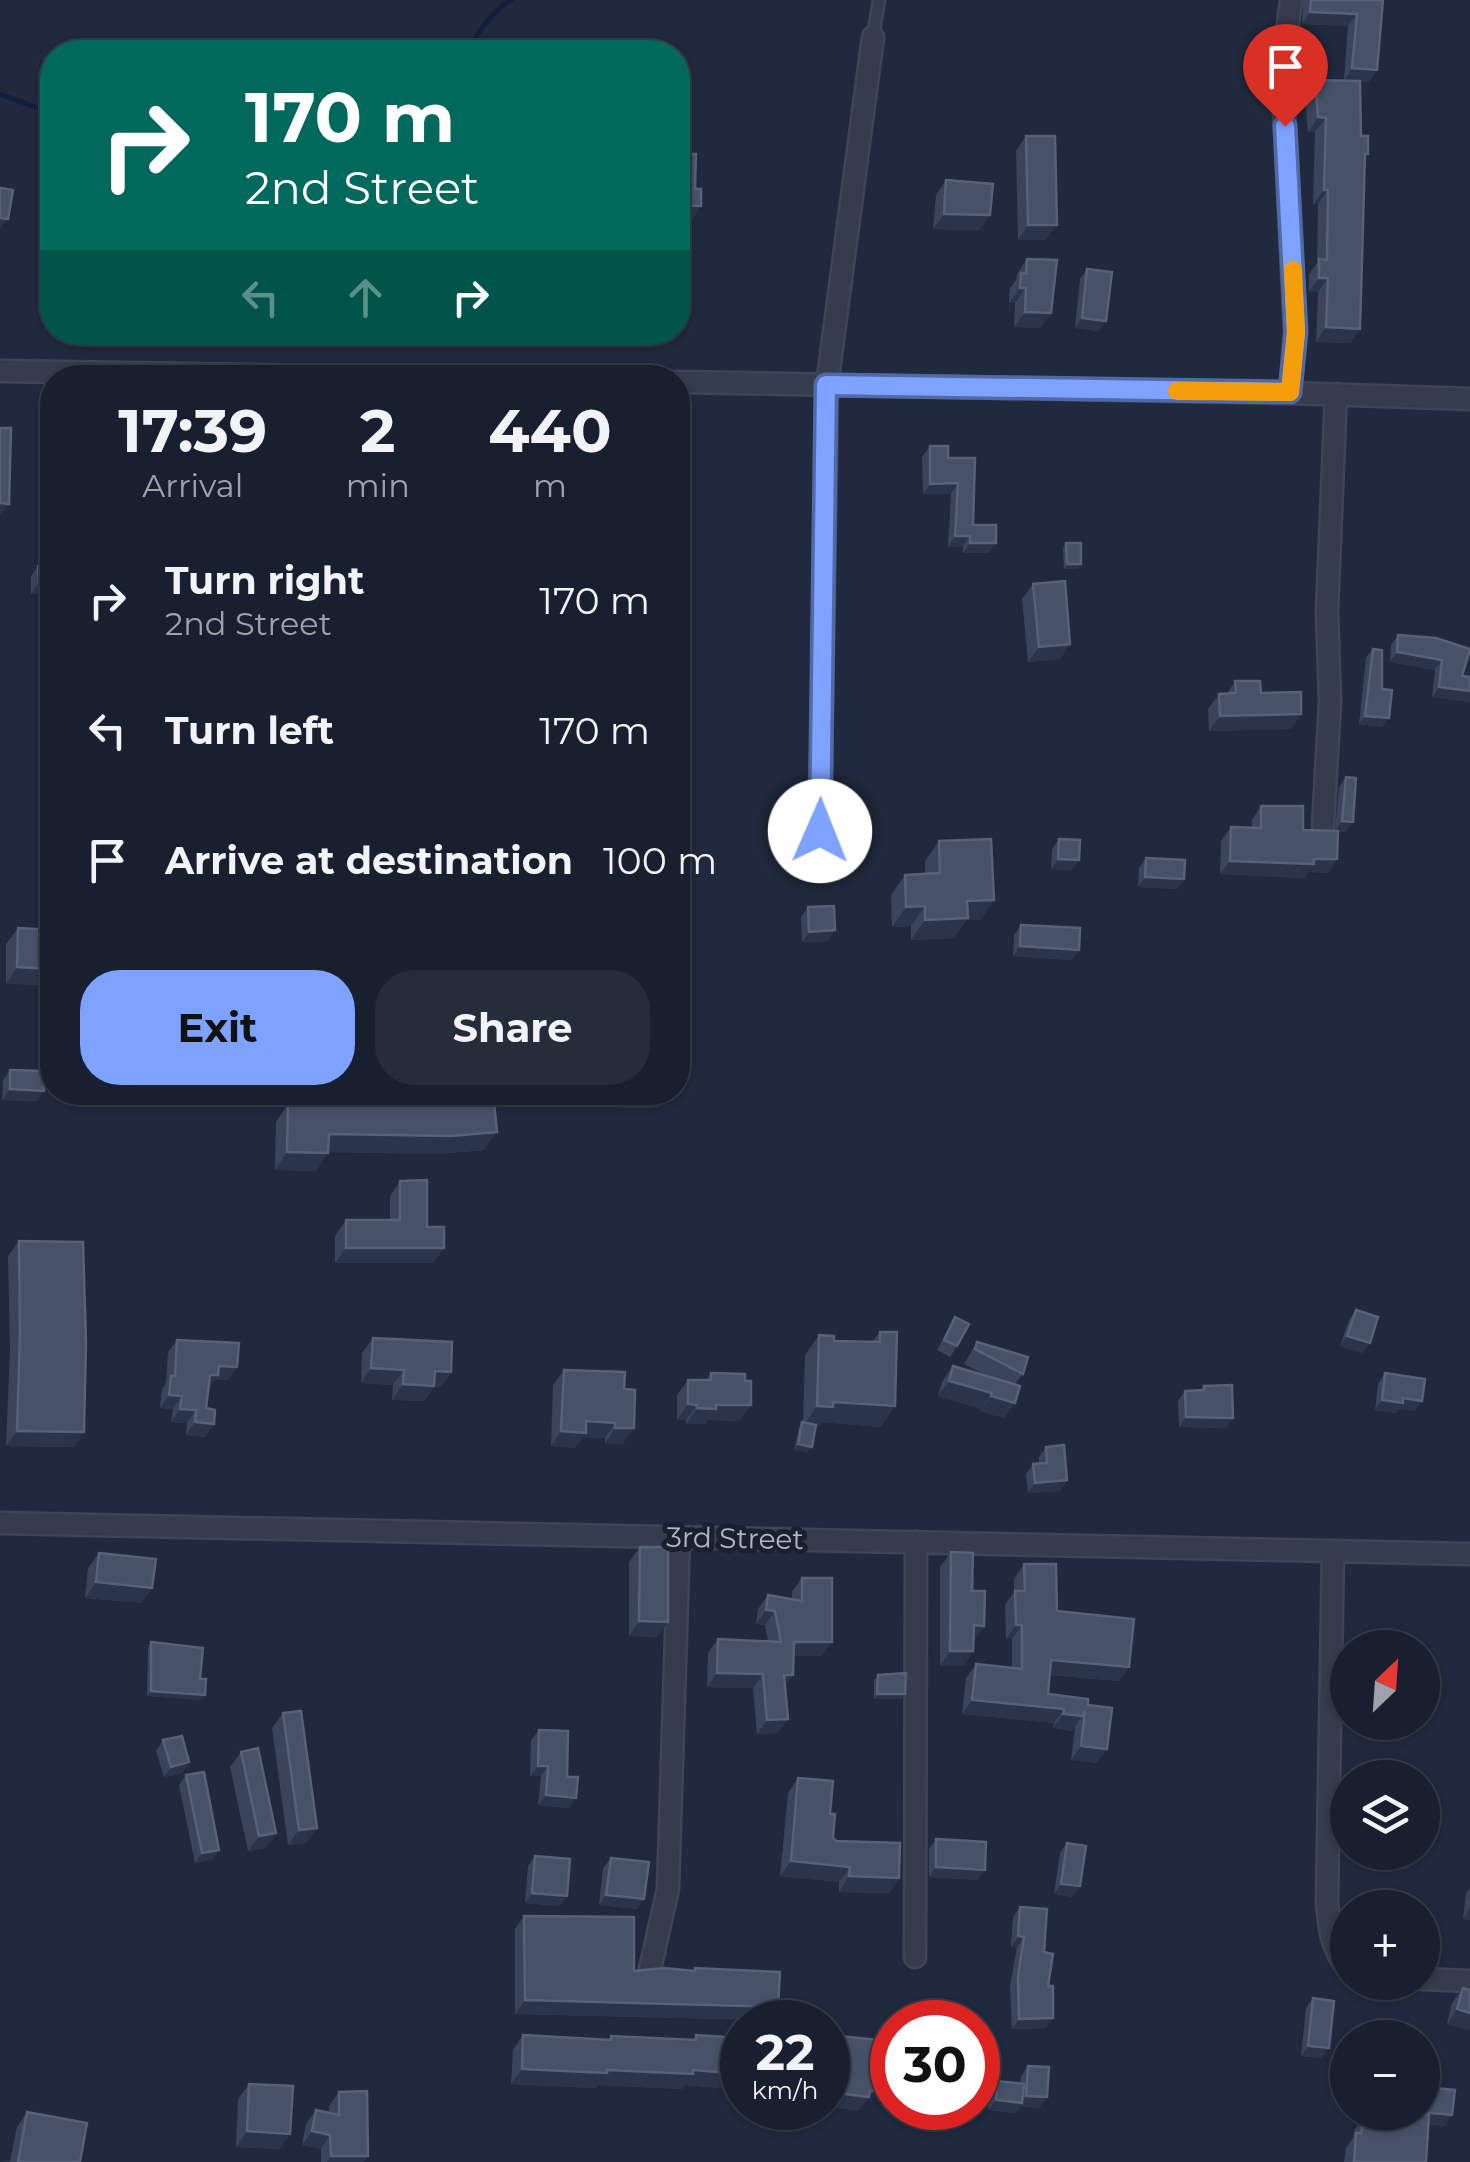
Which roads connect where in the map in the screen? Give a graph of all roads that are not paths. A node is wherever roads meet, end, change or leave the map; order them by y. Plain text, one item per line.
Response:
1 (880, 0) edge
2 (1291, 0) edge
3 (874, 36) joint
4 (0, 371) edge
5 (40, 372) edge
6 (690, 382) edge
7 (826, 385) junction
8 (1290, 392) junction
9 (1336, 394) junction
10 (1470, 399) edge
11 (1323, 825) dead end
12 (820, 831) dead end
13 (0, 1523) edge
14 (679, 1537) junction
15 (916, 1542) junction
16 (1333, 1551) junction
17 (1470, 1554) edge
18 (1330, 1922) edge
19 (915, 1957) dead end
20 (650, 1968) edge
21 (1440, 1980) edge
22 (1470, 1981) edge

1 - 3 lane
2 - 8 street
3 - 7 street
4 - 5 street
6 - 7 street
7 - 8 street
7 - 12 street
8 - 9 street
9 - 10 street
9 - 11 street
13 - 14 street, 3rd Street
14 - 15 street, 3rd Street
14 - 20 street
15 - 16 street, 3rd Street
15 - 19 street
16 - 17 street, 3rd Street
16 - 18 street
21 - 22 street

